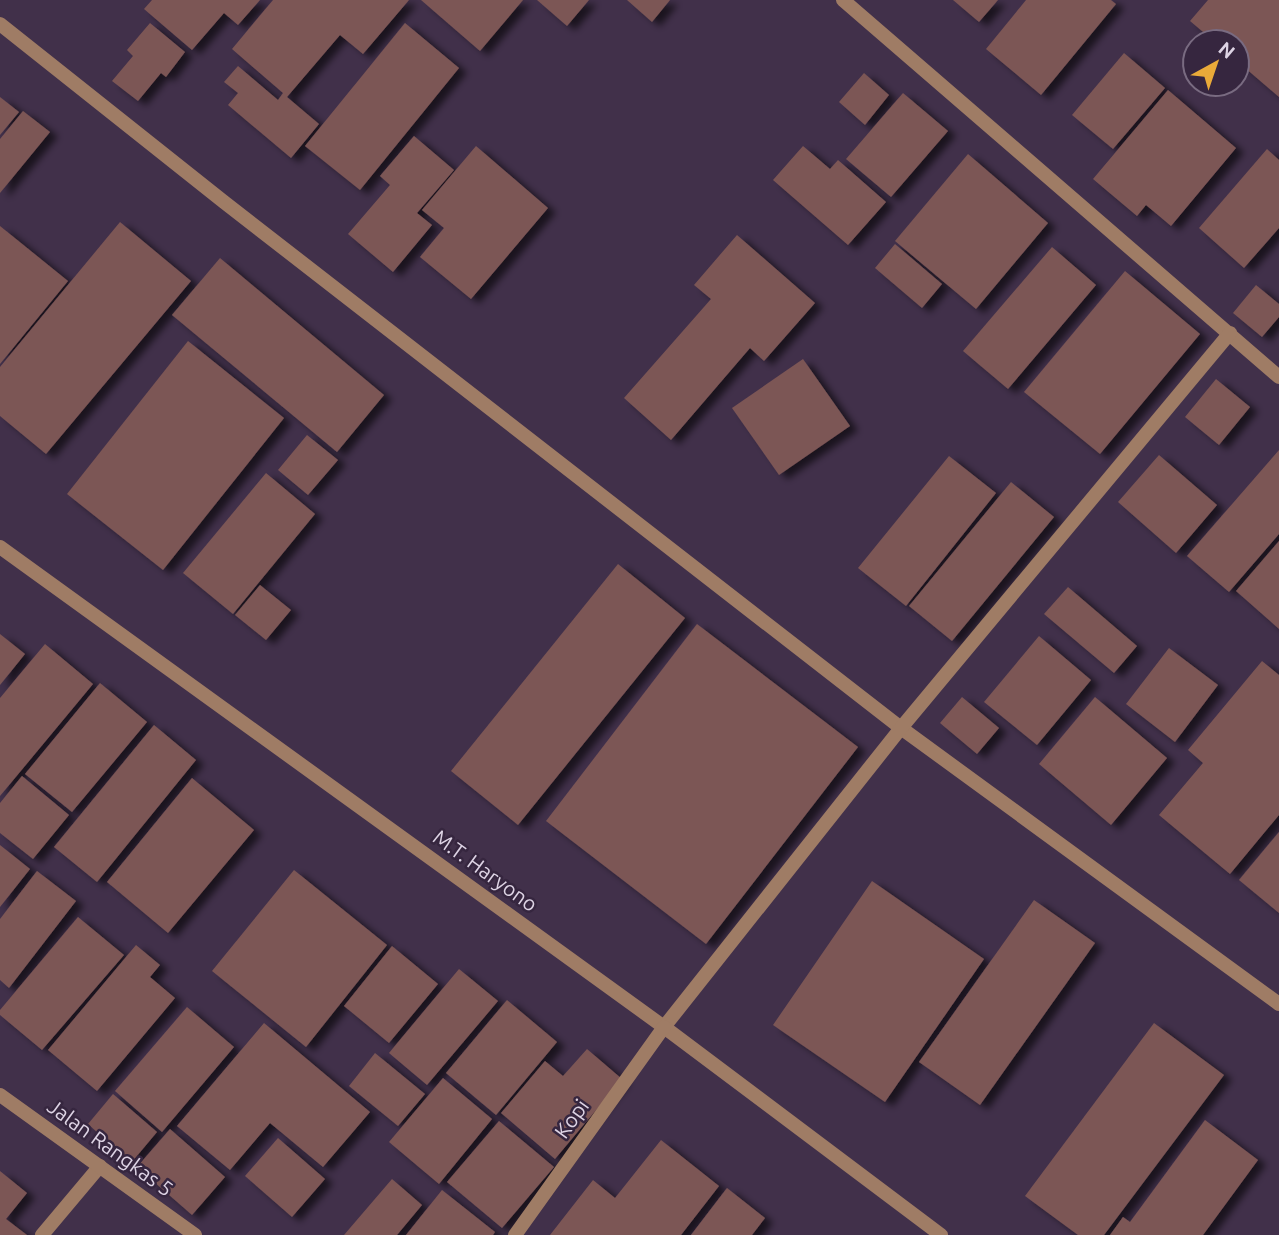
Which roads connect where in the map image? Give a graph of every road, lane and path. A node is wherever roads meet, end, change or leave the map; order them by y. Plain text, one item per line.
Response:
1 (843, 0) edge
2 (0, 24) edge
3 (1230, 333) junction
4 (1279, 377) edge
5 (0, 547) edge
6 (901, 728) junction
7 (1279, 1004) edge
8 (664, 1027) junction
9 (0, 1095) edge
10 (100, 1167) junction
11 (42, 1235) edge
12 (195, 1235) edge
13 (514, 1235) edge
14 (941, 1235) edge

1 - 3 street
2 - 6 street
3 - 4 street
3 - 6 street, Kopi
5 - 8 street, M.T. Haryono
6 - 7 street
6 - 8 street, Kopi
8 - 13 street, Kopi
8 - 14 street, M.T. Haryono
9 - 10 street, Jalan Rangkas 5
10 - 11 street
10 - 12 street, Jalan Rangkas 5

